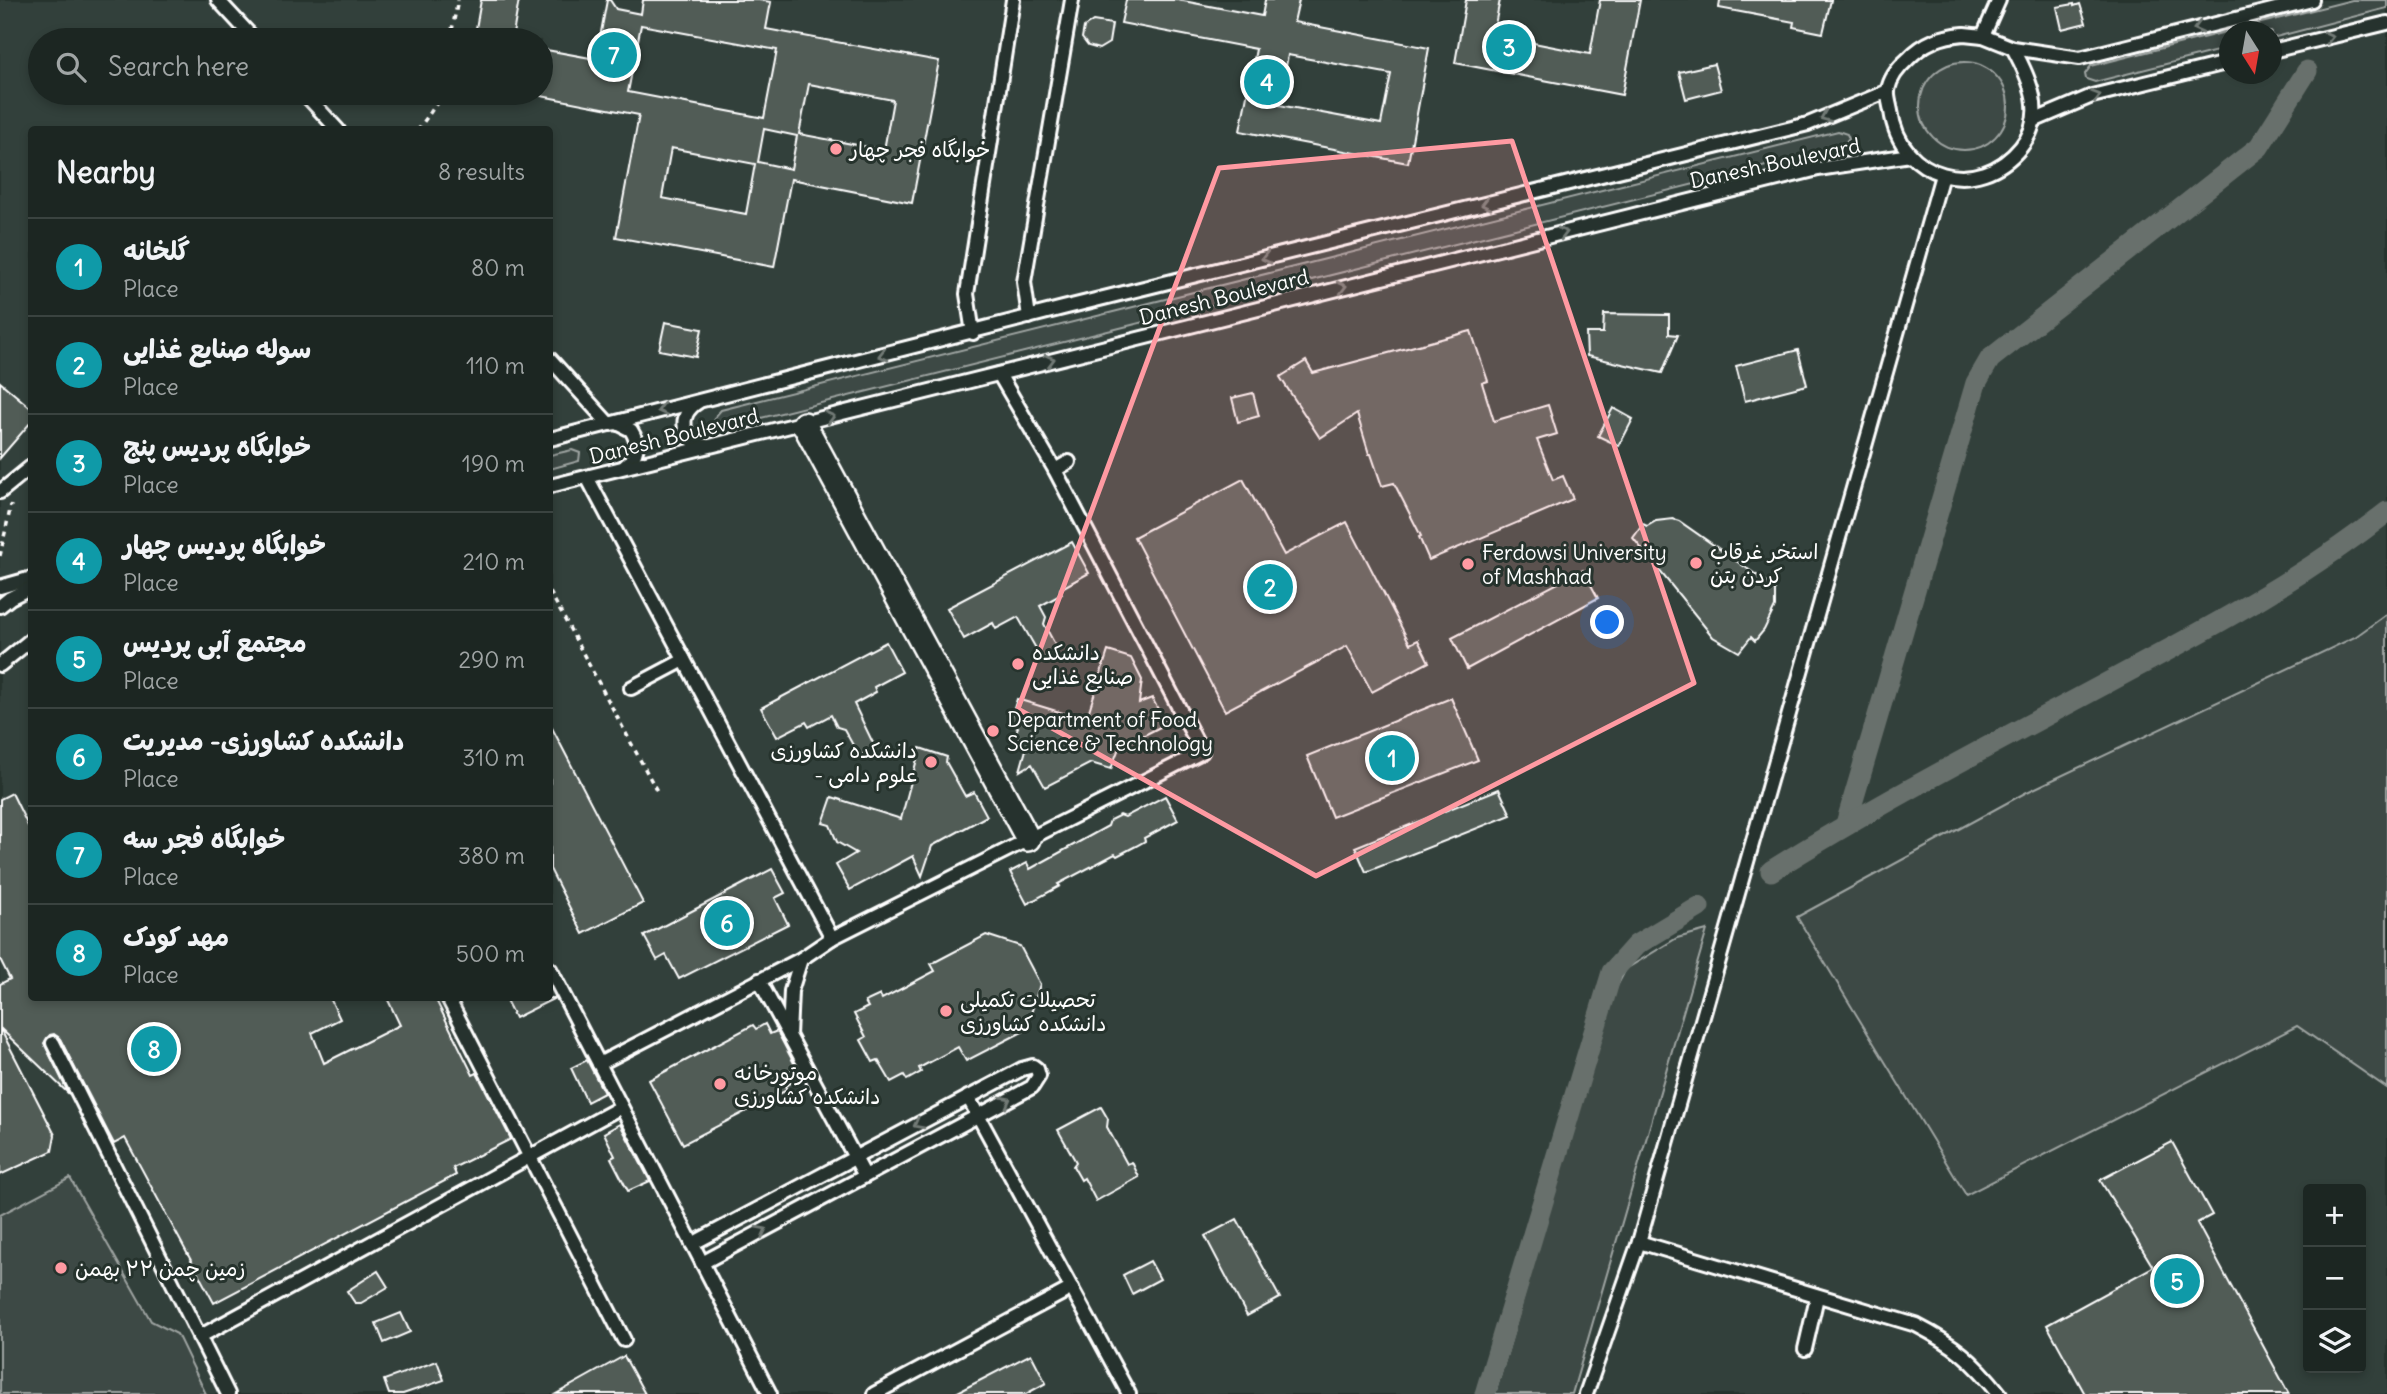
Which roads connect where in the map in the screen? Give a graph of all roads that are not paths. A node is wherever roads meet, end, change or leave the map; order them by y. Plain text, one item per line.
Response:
1 (218, 0) edge
2 (1013, 0) edge
3 (1072, 0) edge
4 (1999, 0) edge
5 (2312, 0) edge
6 (2387, 23) edge
7 (244, 28) edge
8 (1983, 36) junction
9 (2013, 48) junction
10 (2282, 49) edge
11 (2219, 65) edge
12 (1888, 91) junction
13 (315, 105) edge
14 (2032, 121) junction
15 (334, 126) edge
16 (1910, 155) junction
17 (1942, 175) junction
18 (1029, 317) junction
19 (974, 333) junction
20 (553, 362) edge
21 (999, 374) junction
22 (701, 401) junction
23 (609, 424) junction
24 (804, 424) junction
25 (553, 438) edge
26 (712, 446) junction
27 (1069, 462) dead end
28 (28, 469) edge
29 (618, 469) junction
30 (1055, 470) junction
31 (587, 477) junction
32 (553, 485) edge
33 (0, 492) edge
34 (28, 579) edge
35 (0, 587) edge
36 (28, 589) edge
37 (0, 606) edge
38 (28, 642) edge
39 (684, 660) junction
40 (0, 664) edge
41 (631, 688) dead end
42 (1028, 839) junction
43 (832, 938) junction
44 (801, 959) junction
45 (553, 975) edge
46 (759, 980) junction
47 (450, 1001) edge
48 (789, 1036) junction
49 (53, 1044) dead end
50 (599, 1064) junction
51 (968, 1097) junction
52 (621, 1107) junction
53 (979, 1116) junction
54 (530, 1157) junction
55 (855, 1158) junction
56 (865, 1176) junction
57 (1639, 1242) junction
58 (692, 1244) junction
59 (702, 1264) junction
60 (1072, 1288) junction
61 (1817, 1297) junction
62 (199, 1338) junction
63 (624, 1340) dead end
64 (1805, 1349) dead end
65 (228, 1394) edge
66 (770, 1394) edge
67 (874, 1394) edge
68 (1129, 1394) edge
69 (1586, 1394) edge
70 (2000, 1394) edge

1 - 7 lane
2 - 19 lane
3 - 18 lane
4 - 8 lane
5 -> 9 lane
10 -> 6 lane
8 - 9 lane
8 - 12 lane
9 - 14 lane
14 -> 11 lane
12 - 16 lane
12 -> 18 lane, Danesh Boulevard
13 - 15 lane
14 - 17 lane
16 - 17 lane
21 -> 16 lane, Danesh Boulevard
17 - 57 lane
18 - 19 lane, Danesh Boulevard
19 -> 22 lane, Danesh Boulevard
20 - 23 lane
24 -> 21 lane, Danesh Boulevard
21 - 30 lane
22 -> 23 lane, Danesh Boulevard
22 - 26 lane
23 - 25 lane, Danesh Boulevard
23 - 29 lane
24 - 26 lane, Danesh Boulevard
24 - 42 street
26 - 29 lane, Danesh Boulevard
27 - 30 lane
28 - 33 lane
29 - 31 lane, Danesh Boulevard
30 - 42 lane
31 - 32 lane, Danesh Boulevard
31 - 39 lane
34 - 35 lane
36 - 37 lane
38 - 40 lane
39 - 41 lane
39 - 43 lane
42 - 43 lane
43 - 44 lane
44 - 46 lane
44 - 48 lane
45 - 50 lane
46 - 48 lane
46 - 50 lane
47 - 54 lane
48 - 55 lane
49 - 62 lane
50 - 52 lane
51 - 53 lane
53 -> 51 lane
51 -> 55 lane
52 - 54 lane
52 - 58 lane
53 - 56 lane
53 - 60 lane
54 - 62 lane
54 - 63 lane
55 - 56 lane
55 - 58 lane
59 -> 56 lane
57 - 61 lane
57 - 69 lane
58 - 59 lane
59 - 66 lane
60 - 67 lane
60 - 68 lane
61 - 64 lane
61 - 70 lane
62 - 65 lane

